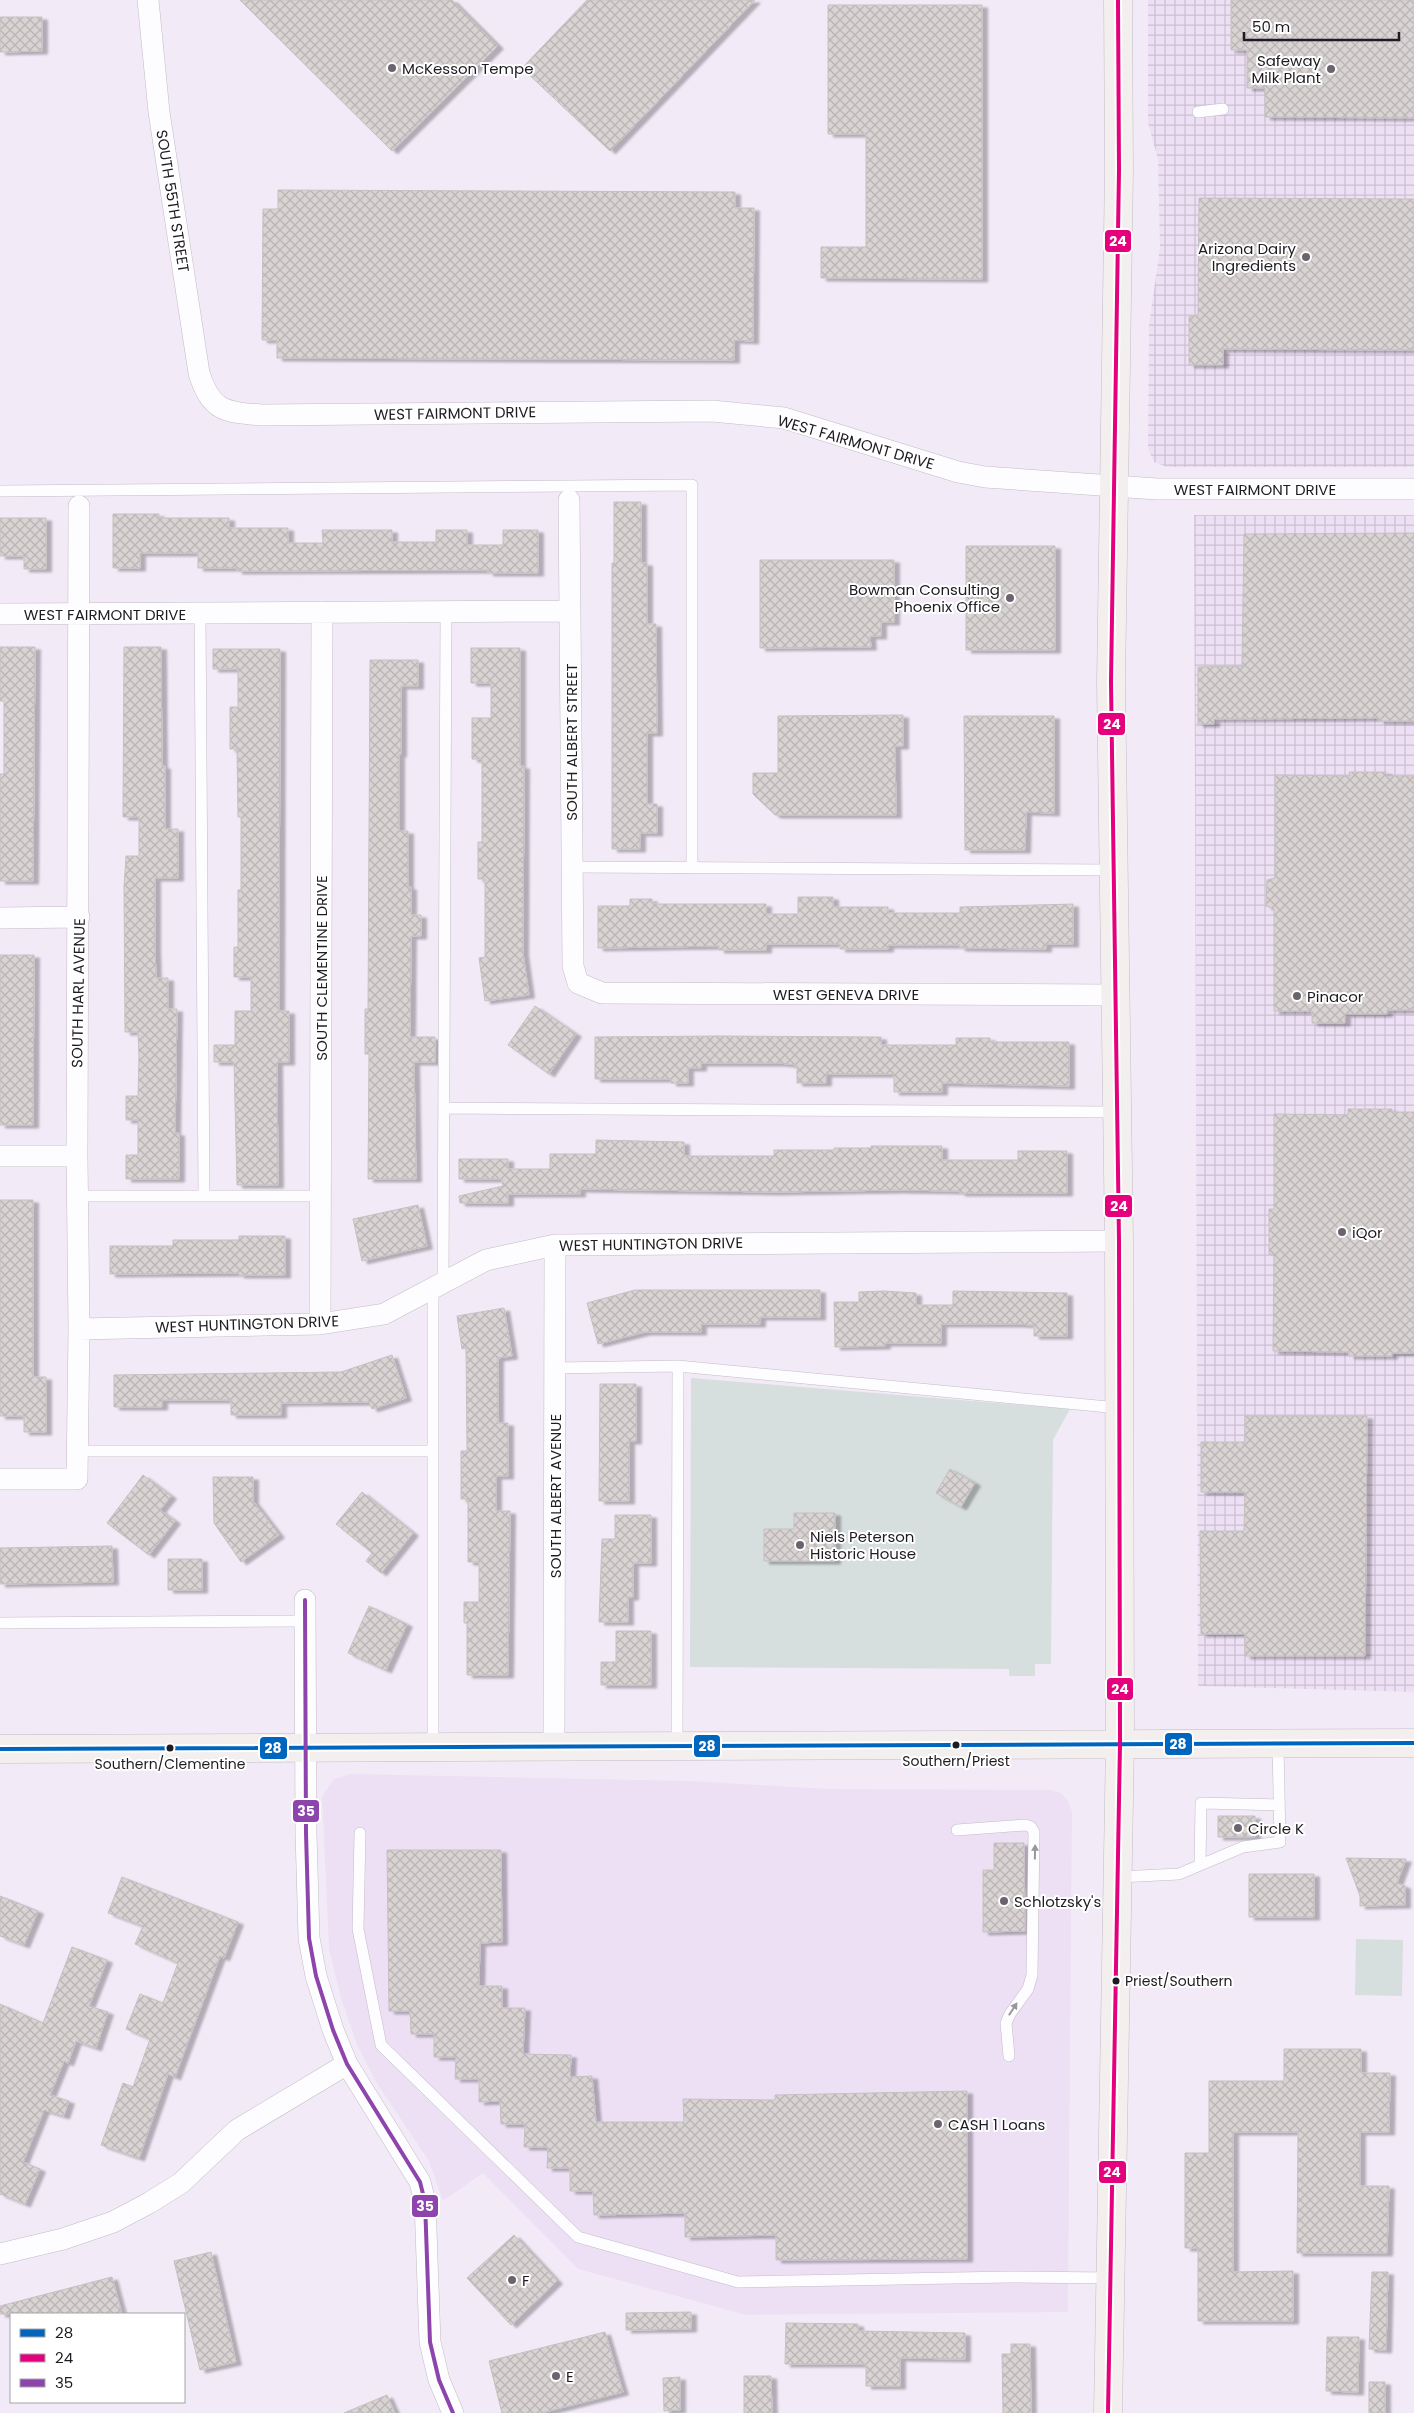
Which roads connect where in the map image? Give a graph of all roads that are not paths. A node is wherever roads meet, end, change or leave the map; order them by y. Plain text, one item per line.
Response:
1 (148, 0) edge
2 (1118, 0) edge
3 (1223, 109) dead end
4 (1198, 112) dead end
5 (210, 400) joint
6 (1113, 486) junction
7 (1414, 489) edge
8 (0, 491) edge
9 (569, 500) dead end
10 (79, 506) dead end
11 (322, 612) junction
12 (446, 612) junction
13 (570, 612) junction
14 (200, 613) junction
15 (0, 614) edge
16 (79, 614) junction
17 (572, 867) junction
18 (692, 867) junction
19 (1114, 870) junction
20 (79, 917) junction
21 (0, 918) edge
22 (578, 983) joint
23 (1116, 996) junction
24 (444, 1108) junction
25 (1117, 1112) junction
26 (0, 1156) edge
27 (77, 1156) junction
28 (78, 1196) junction
29 (204, 1196) junction
30 (320, 1196) junction
31 (1119, 1241) junction
32 (555, 1245) junction
33 (438, 1285) junction
34 (320, 1324) junction
35 (79, 1329) junction
36 (678, 1366) junction
37 (555, 1368) junction
38 (1120, 1408) junction
39 (77, 1451) junction
40 (433, 1451) junction
41 (0, 1479) edge
42 (305, 1610) joint
43 (0, 1623) edge
44 (1278, 1743) junction
45 (1414, 1743) edge
46 (1120, 1744) junction
47 (554, 1746) junction
48 (677, 1746) junction
49 (433, 1747) junction
50 (0, 1748) edge
51 (304, 1748) junction
52 (1279, 1805) junction
53 (957, 1830) dead end
54 (360, 1833) dead end
55 (1200, 1865) junction
56 (1119, 1877) junction
57 (1009, 2056) dead end
58 (347, 2064) junction
59 (0, 2254) edge
60 (1110, 2278) junction
61 (453, 2413) edge
62 (1108, 2413) edge

1 - 5 street, SOUTH 55TH STREET
2 - 6 main road
3 - 4 lane
5 - 6 street, WEST FAIRMONT DRIVE
6 - 7 street, WEST FAIRMONT DRIVE
6 - 19 main road
8 - 18 lane
9 - 13 street, SOUTH ALBERT STREET
10 - 16 street, SOUTH HARL AVENUE
11 - 12 street, WEST FAIRMONT DRIVE
11 - 14 street, WEST FAIRMONT DRIVE
11 - 30 street, SOUTH CLEMENTINE DRIVE
12 - 13 street, WEST FAIRMONT DRIVE
12 - 24 lane
13 - 17 street, SOUTH ALBERT STREET
14 - 16 street, WEST FAIRMONT DRIVE
14 - 29 lane
15 - 16 street, WEST FAIRMONT DRIVE
16 - 20 street, SOUTH HARL AVENUE
17 - 18 lane
17 - 22 street, SOUTH ALBERT STREET
18 - 19 lane
19 - 23 main road
20 - 21 street
20 - 27 street, SOUTH HARL AVENUE
22 - 23 street, WEST GENEVA DRIVE
23 - 25 main road
24 - 25 lane
24 - 33 lane
25 - 31 main road
26 - 27 street
27 - 28 street, SOUTH HARL AVENUE
28 - 29 lane
28 - 35 street, SOUTH HARL AVENUE
29 - 30 lane
30 - 34 street, SOUTH CLEMENTINE DRIVE
31 - 32 street, WEST HUNTINGTON DRIVE
31 - 38 main road
32 - 33 street, WEST HUNTINGTON DRIVE
32 - 37 street, SOUTH ALBERT AVENUE
33 - 34 street, WEST HUNTINGTON DRIVE
33 - 40 lane
34 - 35 street, WEST HUNTINGTON DRIVE
35 - 39 street, SOUTH HARL AVENUE
36 - 37 lane
36 - 38 lane
36 - 48 lane
37 - 47 street, SOUTH ALBERT AVENUE
38 - 46 main road
39 - 40 lane
39 - 41 street, SOUTH HARL AVENUE
40 - 49 lane
42 - 43 lane
42 - 51 street
44 - 45 main road
44 - 46 main road
44 - 52 lane
46 - 48 main road
46 - 56 main road
47 - 48 main road
47 - 49 main road
49 - 51 main road
50 - 51 main road
51 - 58 street
52 - 55 lane
52 - 55 lane
57 -> 53 lane
54 - 60 lane
55 - 56 lane
56 - 60 main road
58 - 59 street
58 - 61 street
60 - 62 main road

